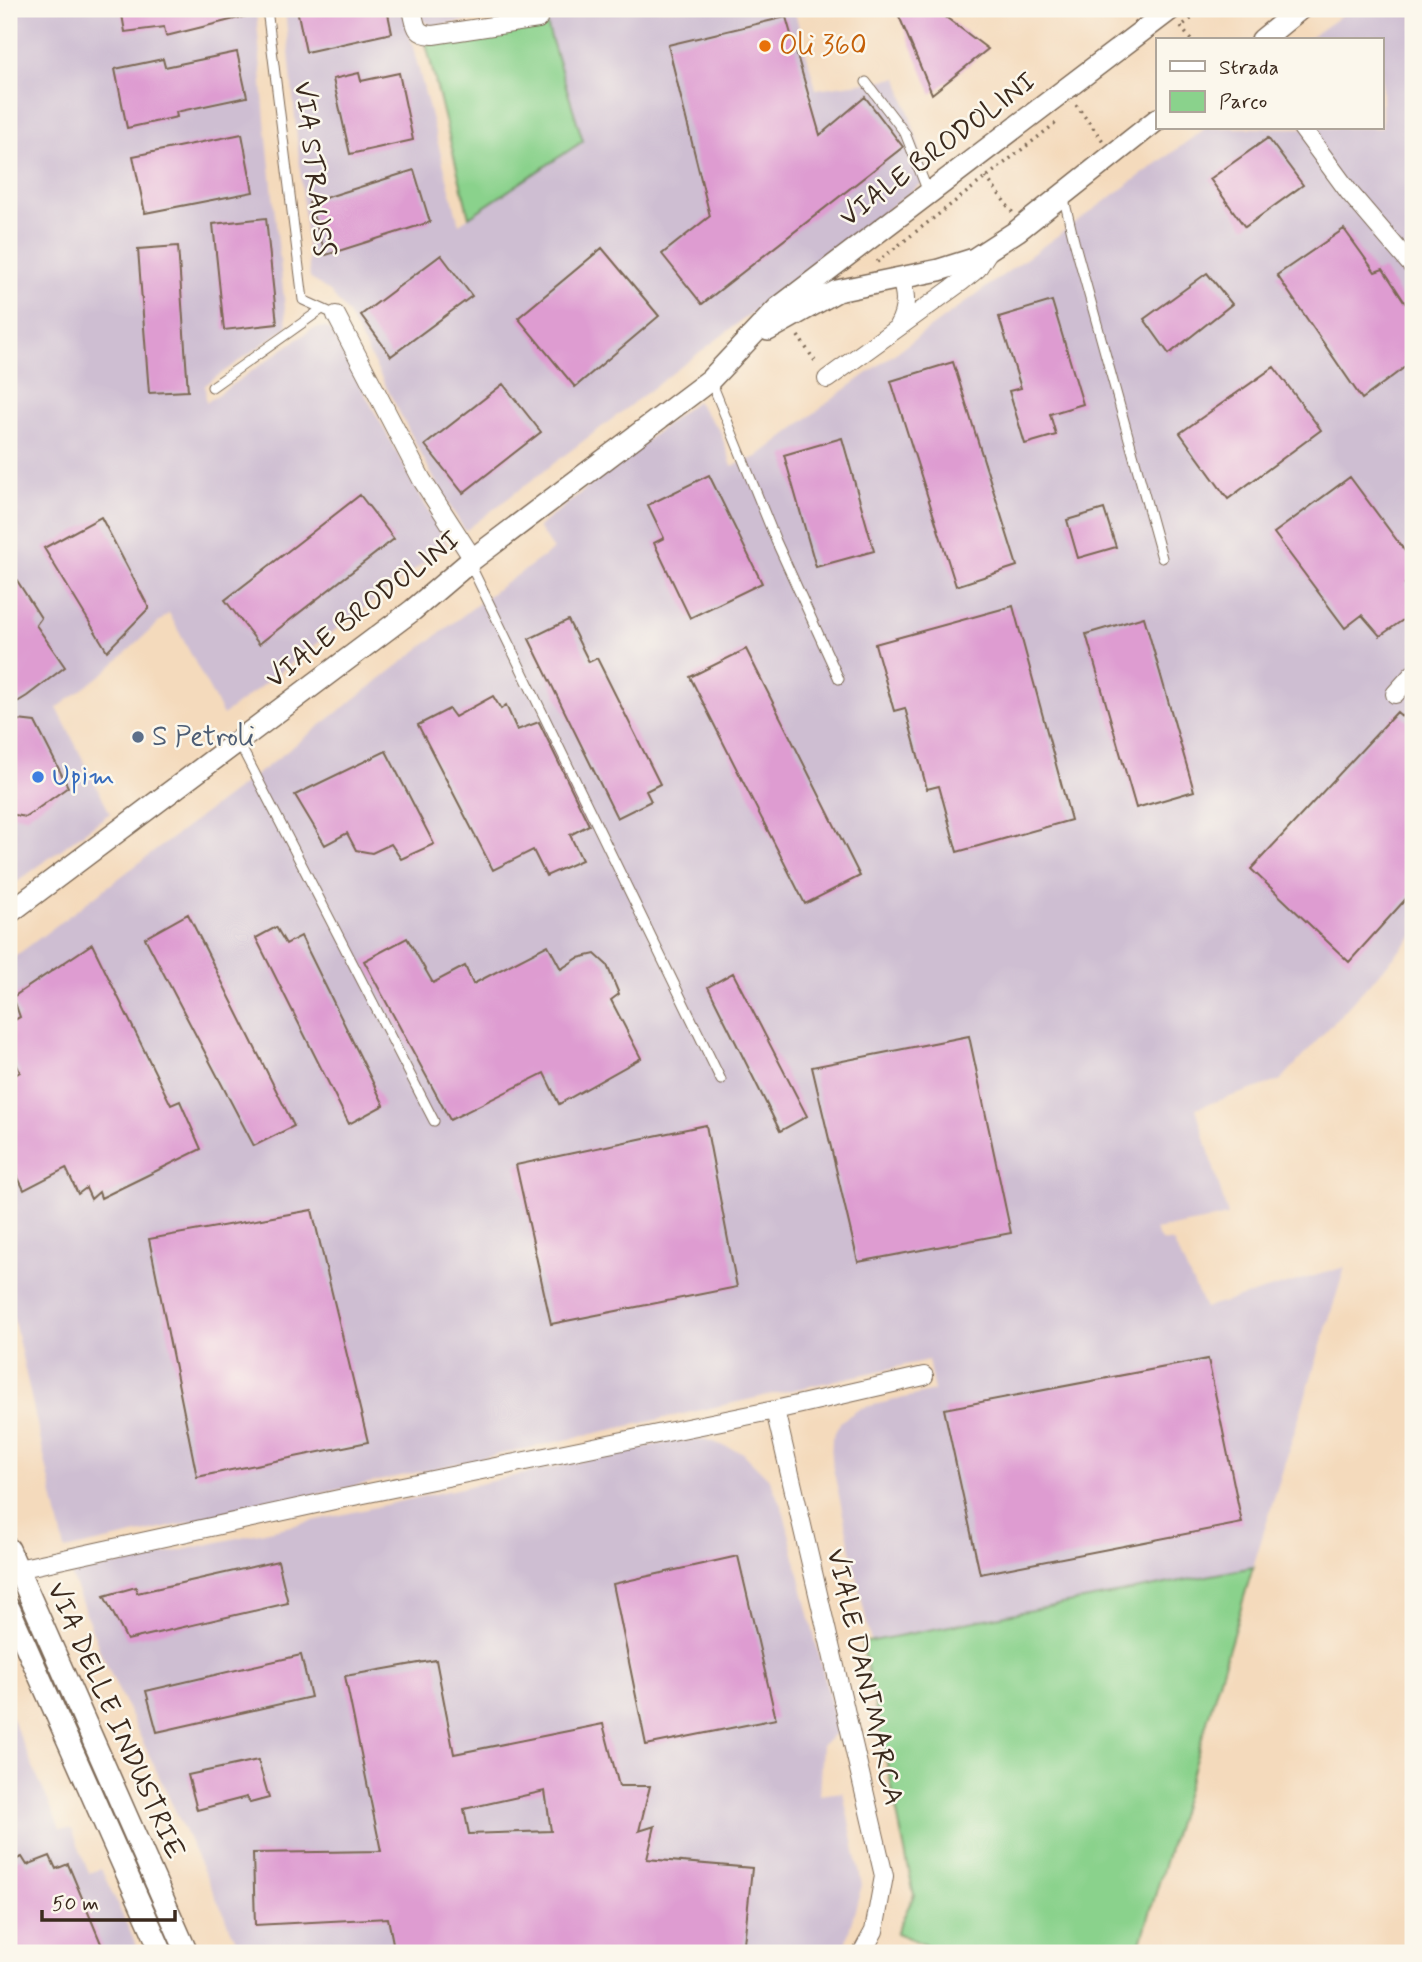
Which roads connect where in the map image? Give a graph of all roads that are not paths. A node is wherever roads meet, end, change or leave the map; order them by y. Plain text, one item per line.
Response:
1 (267, 9) edge
2 (412, 9) edge
3 (1300, 9) edge
4 (1176, 18) edge
5 (538, 19) dead end
6 (1264, 38) edge
7 (866, 82) dead end
8 (1156, 121) edge
9 (1303, 130) edge
10 (928, 192) junction
11 (1063, 195) junction
12 (990, 249) junction
13 (1413, 267) edge
14 (900, 278) junction
15 (329, 312) junction
16 (898, 326) junction
17 (745, 343) junction
18 (827, 379) road end
19 (710, 380) junction
20 (212, 387) dead end
21 (1162, 558) dead end
22 (471, 561) junction
23 (1413, 674) edge
24 (839, 678) dead end
25 (1395, 694) dead end
26 (238, 741) junction
27 (9, 913) edge
28 (722, 1080) dead end
29 (434, 1121) dead end
30 (924, 1376) dead end
31 (775, 1410) junction
32 (9, 1549) edge
33 (18, 1569) junction
34 (9, 1608) edge
35 (162, 1953) edge
36 (187, 1953) edge
37 (862, 1953) edge

1 - 15 lane, VIA STRAUSS
2 - 5 street
3 - 6 street
4 - 10 street, VIALE BRODOLINI
7 - 10 lane
8 - 11 street, VIALE BRODOLINI
9 - 13 street
10 - 17 street, VIALE BRODOLINI
11 - 12 street, VIALE BRODOLINI
11 - 21 lane
12 - 14 street, VIALE BRODOLINI
12 - 16 street
14 - 16 street
14 - 17 street, VIALE BRODOLINI
15 - 20 lane
15 - 22 street
16 - 18 street
17 - 19 street, VIALE BRODOLINI
19 - 22 street, VIALE BRODOLINI
19 - 24 lane
22 - 26 street, VIALE BRODOLINI
22 - 28 lane
23 - 25 street
26 - 27 street, VIALE BRODOLINI
26 - 29 lane
30 - 31 street
31 - 33 street
31 - 37 street, VIALE DANIMARCA
32 - 33 street, VIA DELLE INDUSTRIE
33 - 36 street, VIA DELLE INDUSTRIE
34 - 35 street, VIA DELLE INDUSTRIE

